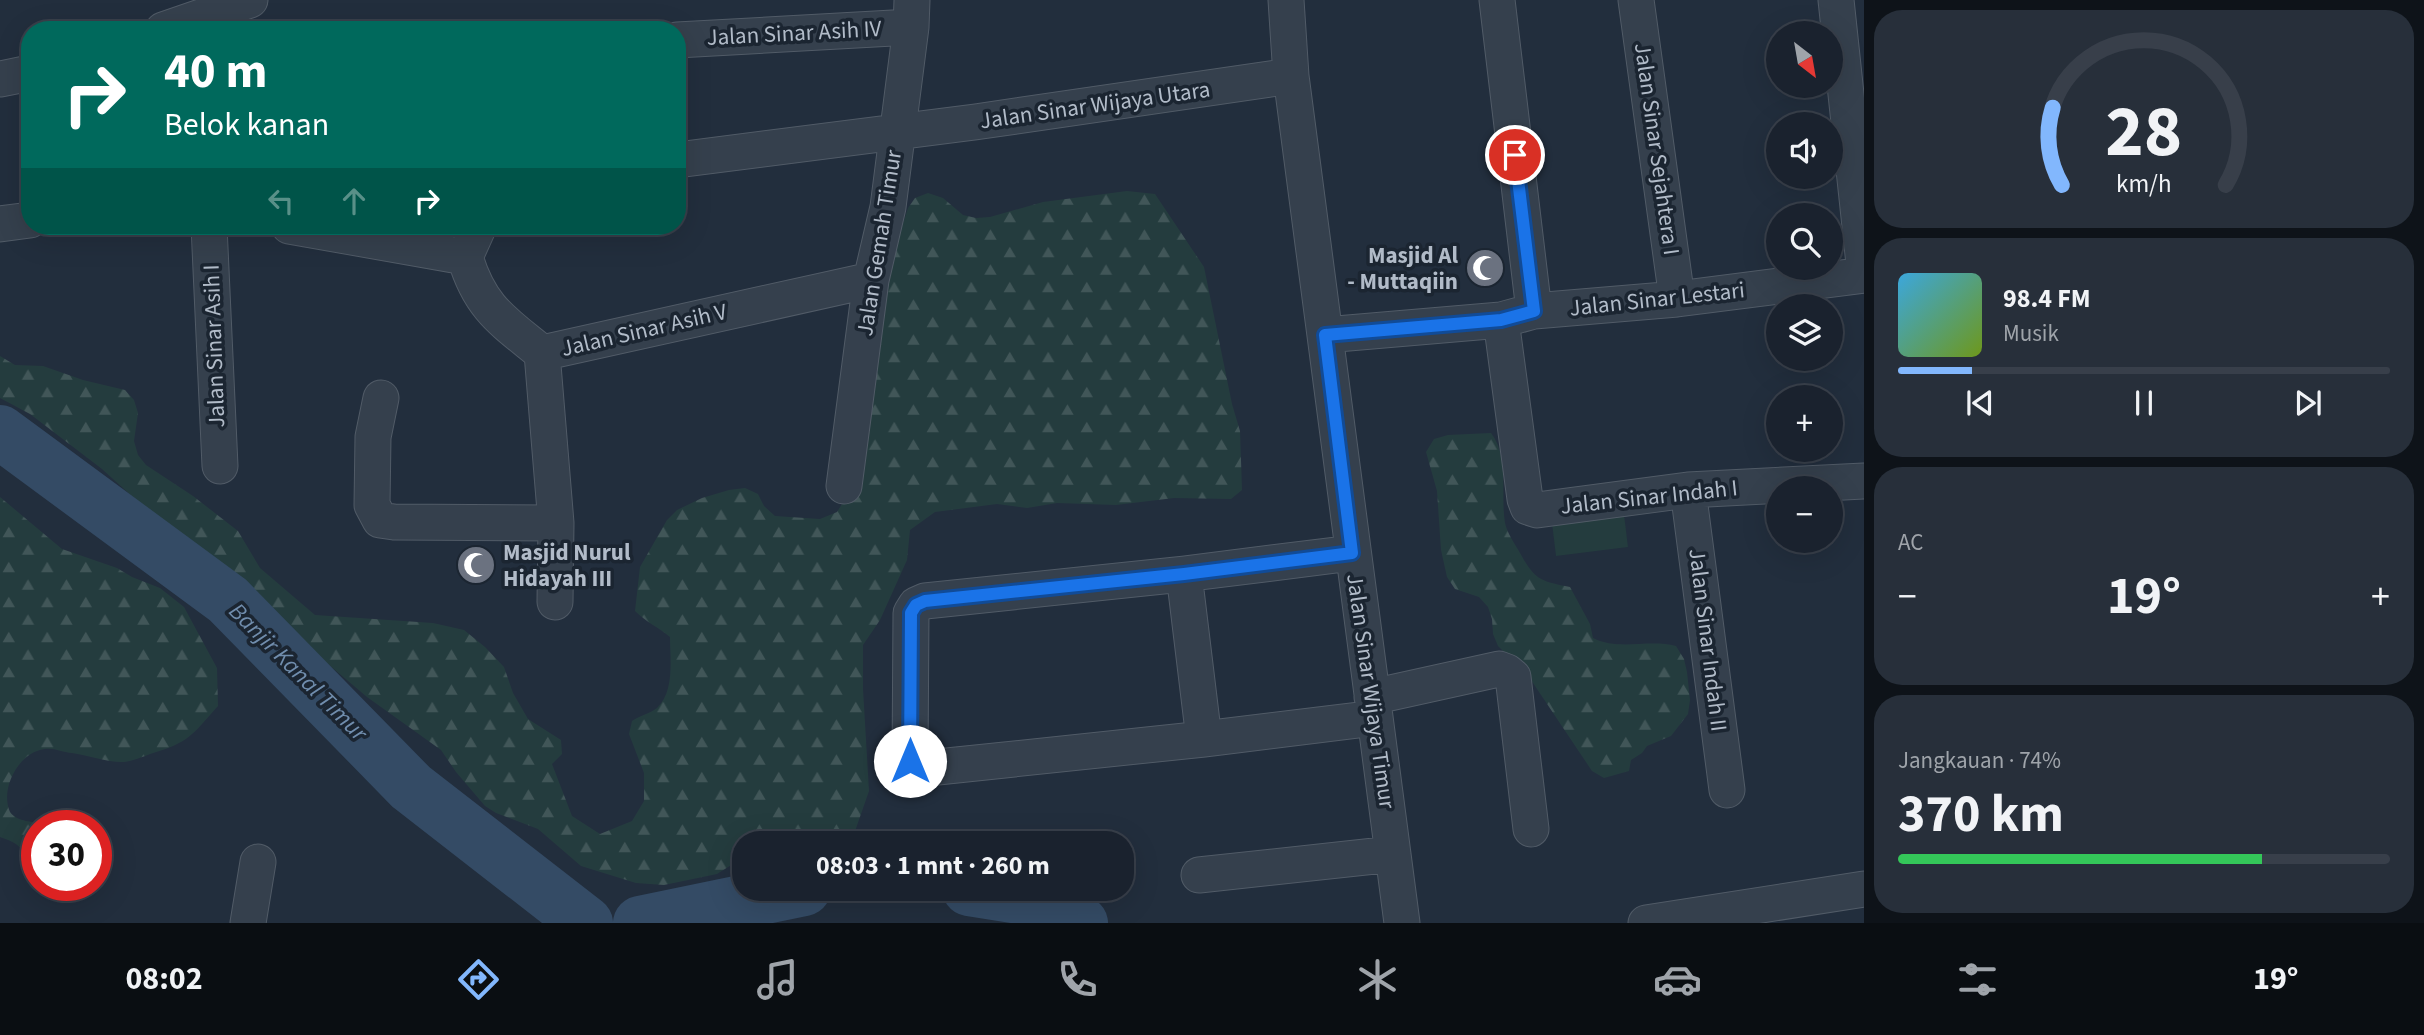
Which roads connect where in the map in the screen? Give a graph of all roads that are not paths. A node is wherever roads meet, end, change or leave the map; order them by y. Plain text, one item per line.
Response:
1 (250, 0) edge
2 (260, 0) edge
3 (1286, 0) edge
4 (1497, 0) edge
5 (1636, 0) edge
6 (1836, 0) edge
7 (912, 14) edge
8 (189, 21) edge
9 (254, 21) edge
10 (686, 39) edge
11 (1853, 58) edge
12 (21, 75) edge
13 (1291, 76) junction
14 (0, 79) edge
15 (898, 131) junction
16 (686, 159) edge
17 (21, 221) edge
18 (0, 224) edge
19 (209, 235) edge
20 (474, 235) edge
21 (1864, 264) edge
22 (1864, 275) edge
23 (871, 280) junction
24 (1677, 299) junction
25 (1517, 315) junction
26 (1325, 335) junction
27 (542, 354) junction
28 (381, 398) dead end
29 (220, 466) dead end
30 (1864, 481) edge
31 (844, 486) dead end
32 (1688, 490) junction
33 (556, 523) junction
34 (1352, 553) junction
35 (1184, 574) junction
36 (555, 602) dead end
37 (1373, 708) junction
38 (1204, 739) junction
39 (1727, 790) dead end
40 (1531, 829) dead end
41 (1393, 854) junction
42 (258, 862) dead end
43 (1199, 875) dead end
44 (1864, 889) edge
45 (248, 923) edge
46 (1402, 923) edge
47 (1646, 923) edge

1 - 8 street
2 - 9 street
3 - 13 street, Jalan Sinar Wijaya Timur
4 - 25 street
5 - 24 street, Jalan Sinar Sejahtera I
6 - 11 street
7 - 10 street, Jalan Sinar Asih IV
7 - 15 street, Jalan Gemah Timur
11 - 21 street
12 - 14 street
13 - 15 street, Jalan Sinar Wijaya Utara
13 - 26 street, Jalan Sinar Wijaya Timur
15 - 16 street, Jalan Sinar Wijaya Utara
15 - 23 street, Jalan Gemah Timur
17 - 18 street
19 - 29 street, Jalan Sinar Asih I
20 - 27 street, Jalan Sinar Asih V
22 - 24 street, Jalan Sinar Lestari
23 - 27 street, Jalan Sinar Asih V
23 - 31 street, Jalan Gemah Timur
24 - 25 street, Jalan Sinar Lestari
25 - 26 street, Jalan Sinar Lestari
25 - 32 street, Jalan Sinar Indah I
26 - 34 street, Jalan Sinar Wijaya Timur
27 - 33 street
28 - 33 street
30 - 32 street, Jalan Sinar Indah I
32 - 39 street, Jalan Sinar Indah II
33 - 36 street
34 - 35 street
34 - 37 street, Jalan Sinar Wijaya Timur
35 - 38 street
35 - 38 street
37 - 38 street
37 - 40 street
37 - 41 street, Jalan Sinar Wijaya Timur
41 - 43 street
41 - 46 street, Jalan Sinar Wijaya Timur
42 - 45 street
44 - 47 street

